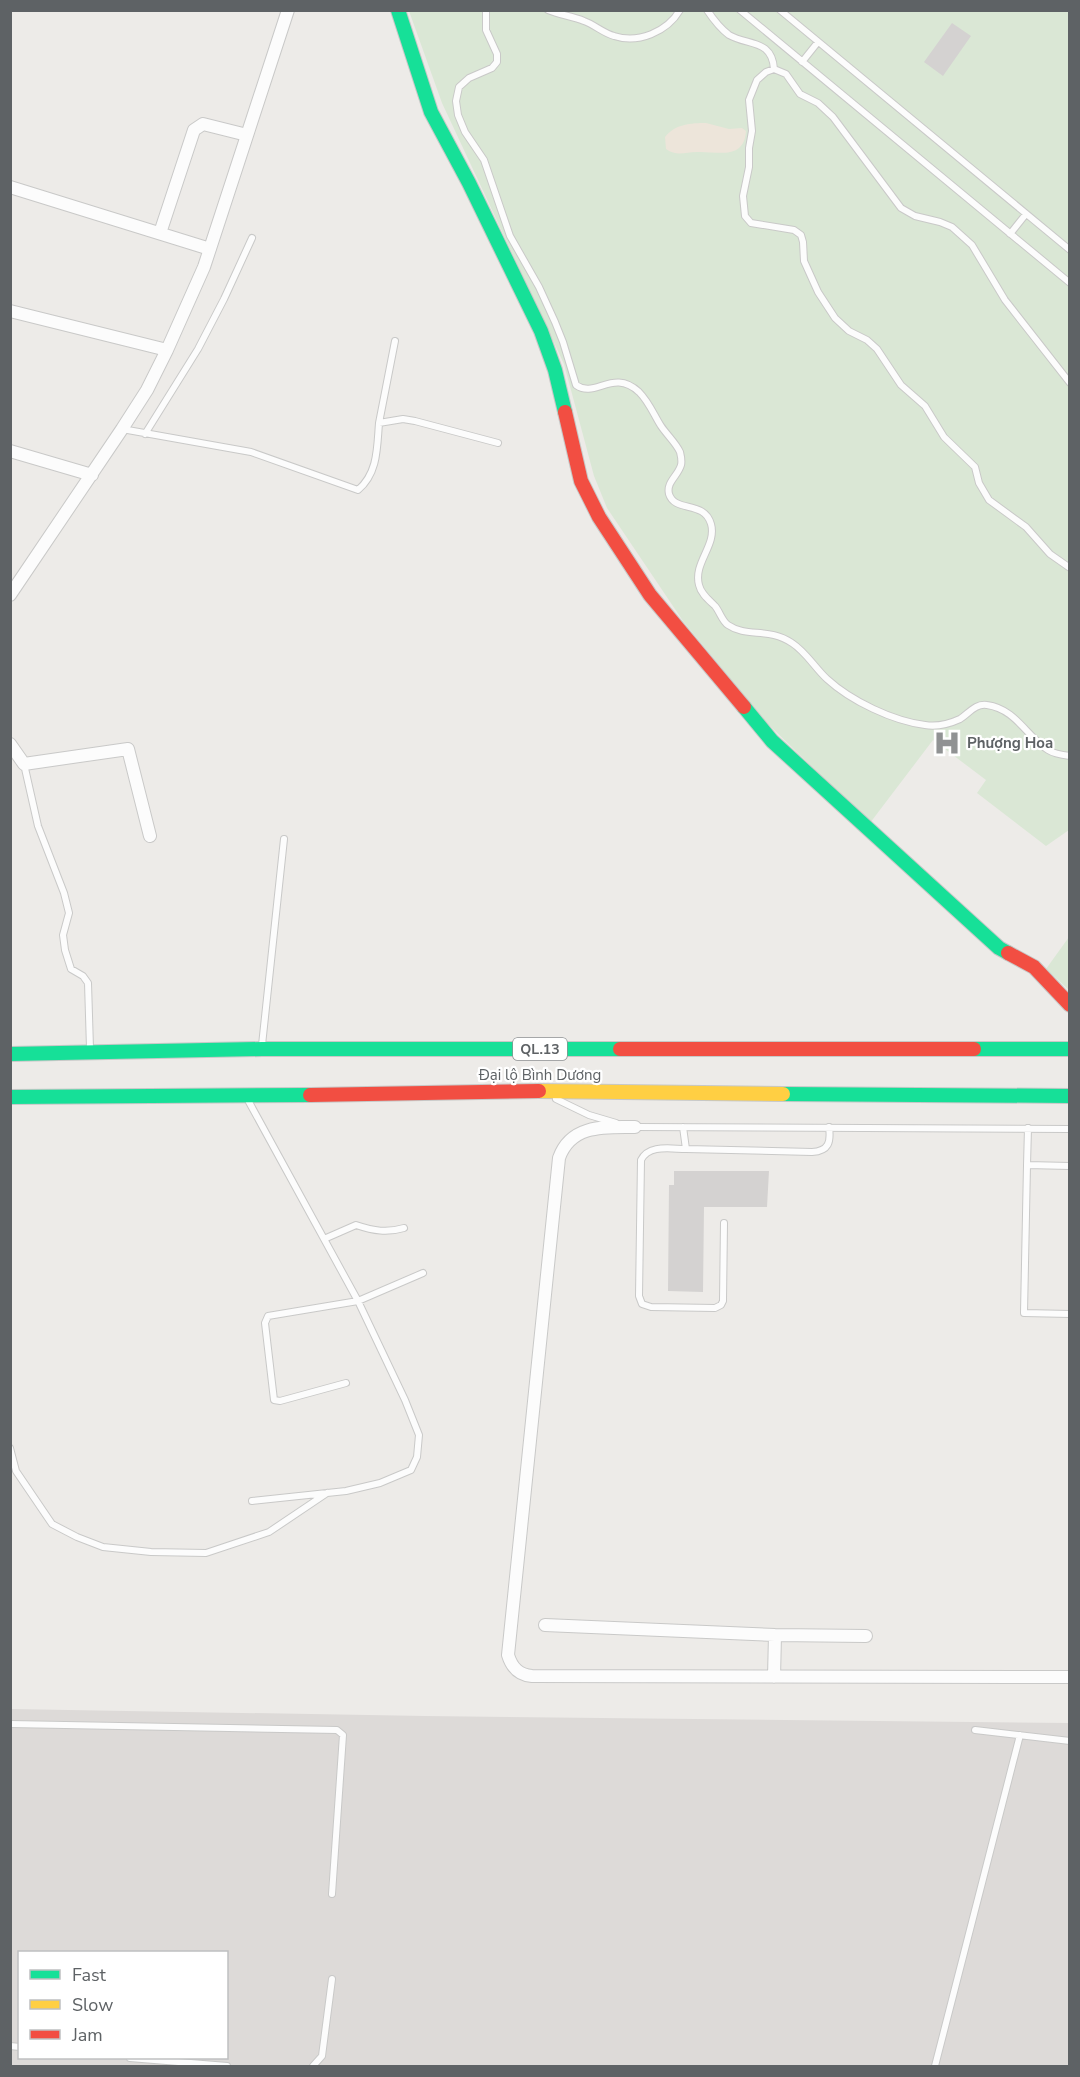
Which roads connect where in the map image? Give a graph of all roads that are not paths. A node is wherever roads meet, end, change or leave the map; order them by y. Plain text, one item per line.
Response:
1 (288, 10) edge
2 (398, 10) edge
3 (486, 10) edge
4 (548, 10) edge
5 (680, 10) edge
6 (707, 10) edge
7 (740, 10) edge
8 (780, 10) edge
9 (818, 42) junction
10 (802, 62) junction
11 (774, 69) junction
12 (247, 135) junction
13 (10, 187) edge
14 (1026, 214) junction
15 (160, 233) junction
16 (1010, 234) junction
17 (252, 238) dead end
18 (210, 249) junction
19 (1070, 250) edge
20 (1070, 284) edge
21 (10, 311) edge
22 (395, 341) dead end
23 (167, 350) junction
24 (1070, 383) edge
25 (379, 423) junction
26 (122, 429) junction
27 (145, 434) junction
28 (498, 442) dead end
29 (10, 451) edge
30 (92, 475) junction
31 (1070, 567) edge
32 (10, 595) edge
33 (10, 744) edge
34 (1070, 756) edge
35 (24, 764) junction
36 (150, 836) dead end
37 (284, 839) dead end
38 (1070, 1005) edge
39 (262, 1049) junction
40 (1070, 1049) edge
41 (90, 1052) junction
42 (10, 1054) edge
43 (530, 1090) junction
44 (246, 1096) junction
45 (1070, 1096) edge
46 (10, 1097) edge
47 (632, 1127) junction
48 (683, 1127) junction
49 (829, 1127) junction
50 (1028, 1128) junction
51 (1070, 1129) edge
52 (686, 1149) junction
53 (1027, 1165) junction
54 (1070, 1166) edge
55 (724, 1223) dead end
56 (405, 1228) dead end
57 (324, 1239) junction
58 (423, 1273) dead end
59 (358, 1301) junction
60 (1070, 1314) edge
61 (346, 1383) dead end
62 (10, 1448) edge
63 (328, 1492) junction
64 (252, 1501) dead end
65 (545, 1625) dead end
66 (775, 1635) junction
67 (866, 1636) dead end
68 (774, 1677) junction
69 (1070, 1677) edge
70 (10, 1724) edge
71 (975, 1730) dead end
72 (1020, 1735) junction
73 (1070, 1741) edge
74 (332, 1894) dead end
75 (332, 1979) dead end
76 (141, 2059) edge
77 (227, 2067) edge
78 (313, 2067) edge
79 (935, 2067) edge

1 - 12 street
2 - 38 main road
3 - 34 lane
4 - 5 lane
6 - 11 lane
7 - 10 lane
8 - 9 lane
9 - 10 lane
9 - 14 lane
10 - 16 lane
11 - 24 lane
11 - 31 lane
12 - 15 street
12 - 18 street
13 - 15 street
14 - 16 lane
14 - 19 lane
15 - 18 street
16 - 20 lane
17 - 27 lane
18 - 23 street
21 - 23 street
22 - 25 lane
23 - 26 street
25 - 27 lane
25 - 28 lane
26 - 27 lane
26 - 30 street
29 - 30 street
30 - 32 street
33 - 35 street
35 - 36 street
35 - 41 lane
37 - 39 lane
39 - 40 main road, Đại lộ Bình Dương / QL.13
39 - 41 main road, Đại lộ Bình Dương / QL.13
41 - 42 main road, Đại lộ Bình Dương / QL.13
43 - 44 main road, Đại lộ Bình Dương
43 - 45 main road, Đại lộ Bình Dương
43 - 47 lane
44 - 46 main road, Đại lộ Bình Dương
44 - 57 lane
47 - 48 lane
47 - 68 street
48 - 49 lane
48 - 52 lane
49 - 50 lane
49 - 52 lane
50 - 51 lane
50 - 53 lane
52 - 55 lane
53 - 54 lane
53 - 60 lane
56 - 57 lane
57 - 59 lane
58 - 59 lane
59 - 61 lane
59 - 63 lane
62 - 63 lane
63 - 64 lane
65 - 66 street
66 - 67 street
66 - 68 street
68 - 69 street
70 - 74 lane
71 - 72 lane
72 - 73 lane
72 - 79 lane
75 - 78 lane
76 - 77 lane

